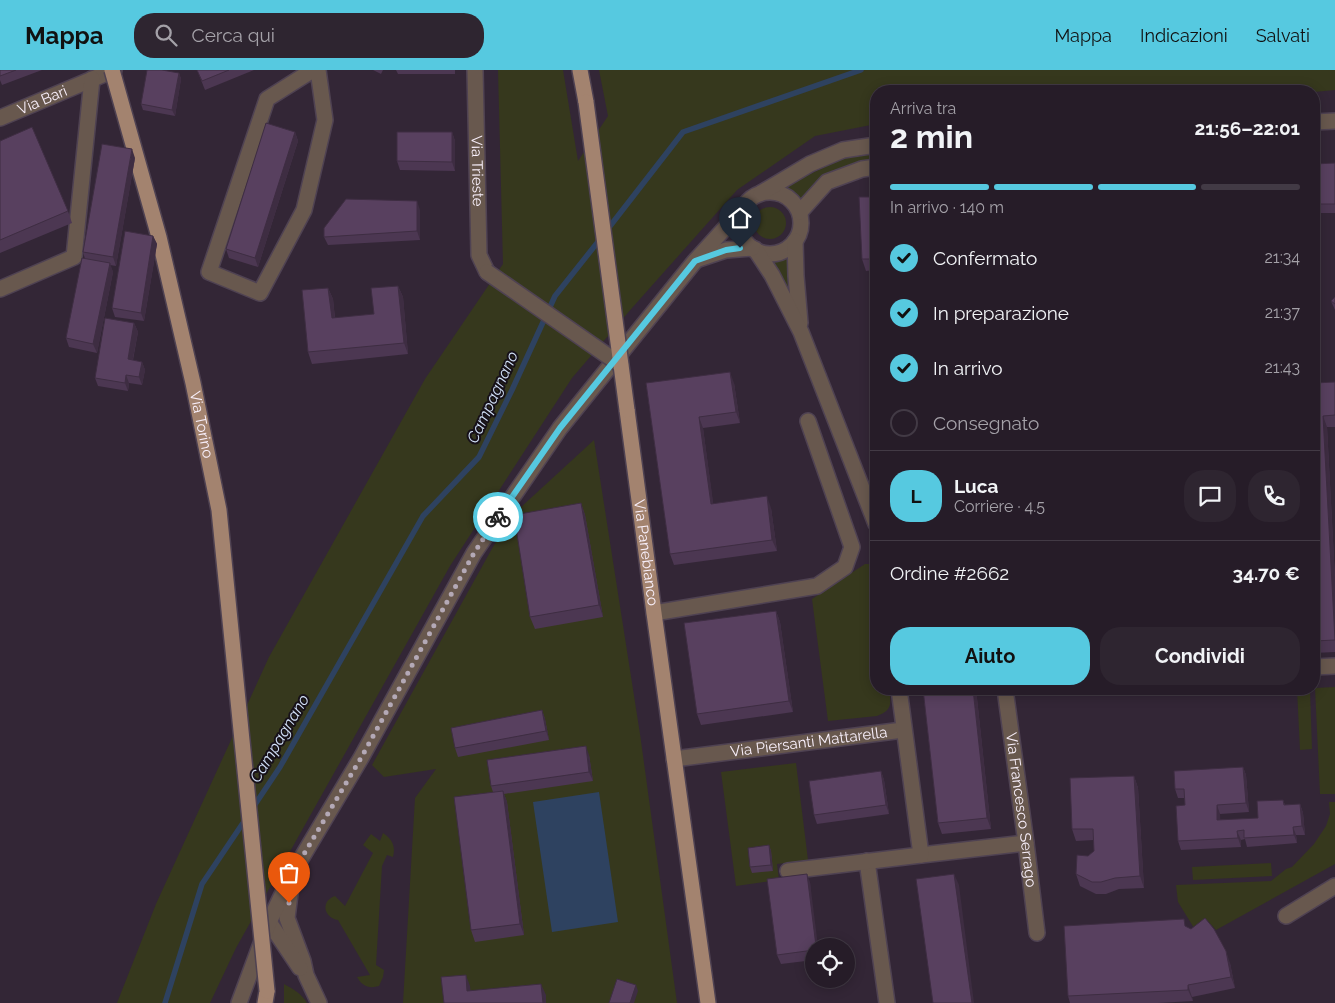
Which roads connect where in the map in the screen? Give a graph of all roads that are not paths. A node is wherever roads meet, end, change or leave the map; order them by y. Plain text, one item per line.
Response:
1 (113, 70) edge
2 (313, 70) edge
3 (318, 70) edge
4 (475, 70) edge
5 (580, 70) edge
6 (92, 79) junction
7 (0, 118) edge
8 (1335, 121) edge
9 (1320, 122) edge
10 (870, 146) edge
11 (870, 168) edge
12 (761, 193) junction
13 (745, 206) junction
14 (800, 212) junction
15 (795, 241) junction
16 (754, 248) junction
17 (695, 261) junction
18 (0, 289) edge
19 (801, 332) junction
20 (621, 365) junction
21 (808, 421) dead end
22 (870, 506) edge
23 (654, 613) junction
24 (1335, 666) edge
25 (1320, 667) edge
26 (900, 695) edge
27 (1006, 695) edge
28 (903, 730) junction
29 (674, 759) junction
30 (1026, 843) junction
31 (921, 855) junction
32 (866, 862) junction
33 (788, 871) dead end
34 (292, 874) junction
35 (1335, 886) edge
36 (1286, 916) dead end
37 (269, 922) junction
38 (1037, 933) dead end
39 (306, 975) junction
40 (267, 999) edge
41 (239, 1003) edge
42 (318, 1003) edge
43 (708, 1003) edge
44 (886, 1003) edge

1 - 6 street, Via Bari
1 - 40 main road, Via Torino, bridge
2 - 3 street
4 - 20 street, Via Trieste, bridge
5 - 20 main road, Via Panebianco, bridge
6 - 7 street, Via Bari
6 - 18 street
8 - 9 street
10 - 12 street
11 - 14 street
12 - 13 street
12 - 14 street
13 - 16 street
13 - 17 street
14 - 15 street
15 - 16 street
15 - 19 street
16 - 17 street
16 - 19 street
17 - 34 street
19 - 22 street
20 - 23 main road, Via Panebianco, bridge
21 - 23 street
23 - 29 main road, Via Panebianco
24 - 25 street
26 - 28 street, Via Piersanti Mattarella
27 - 30 street, Via Francesco Serrago
28 - 29 street, Via Piersanti Mattarella
28 - 31 street
29 - 43 main road, Via Panebianco
30 - 31 street
30 - 38 street, Via Francesco Serrago
31 - 32 street
32 - 33 street
32 - 44 street
34 - 37 street
34 - 39 street
35 - 36 street
37 - 39 street
37 - 41 street
39 - 42 street

